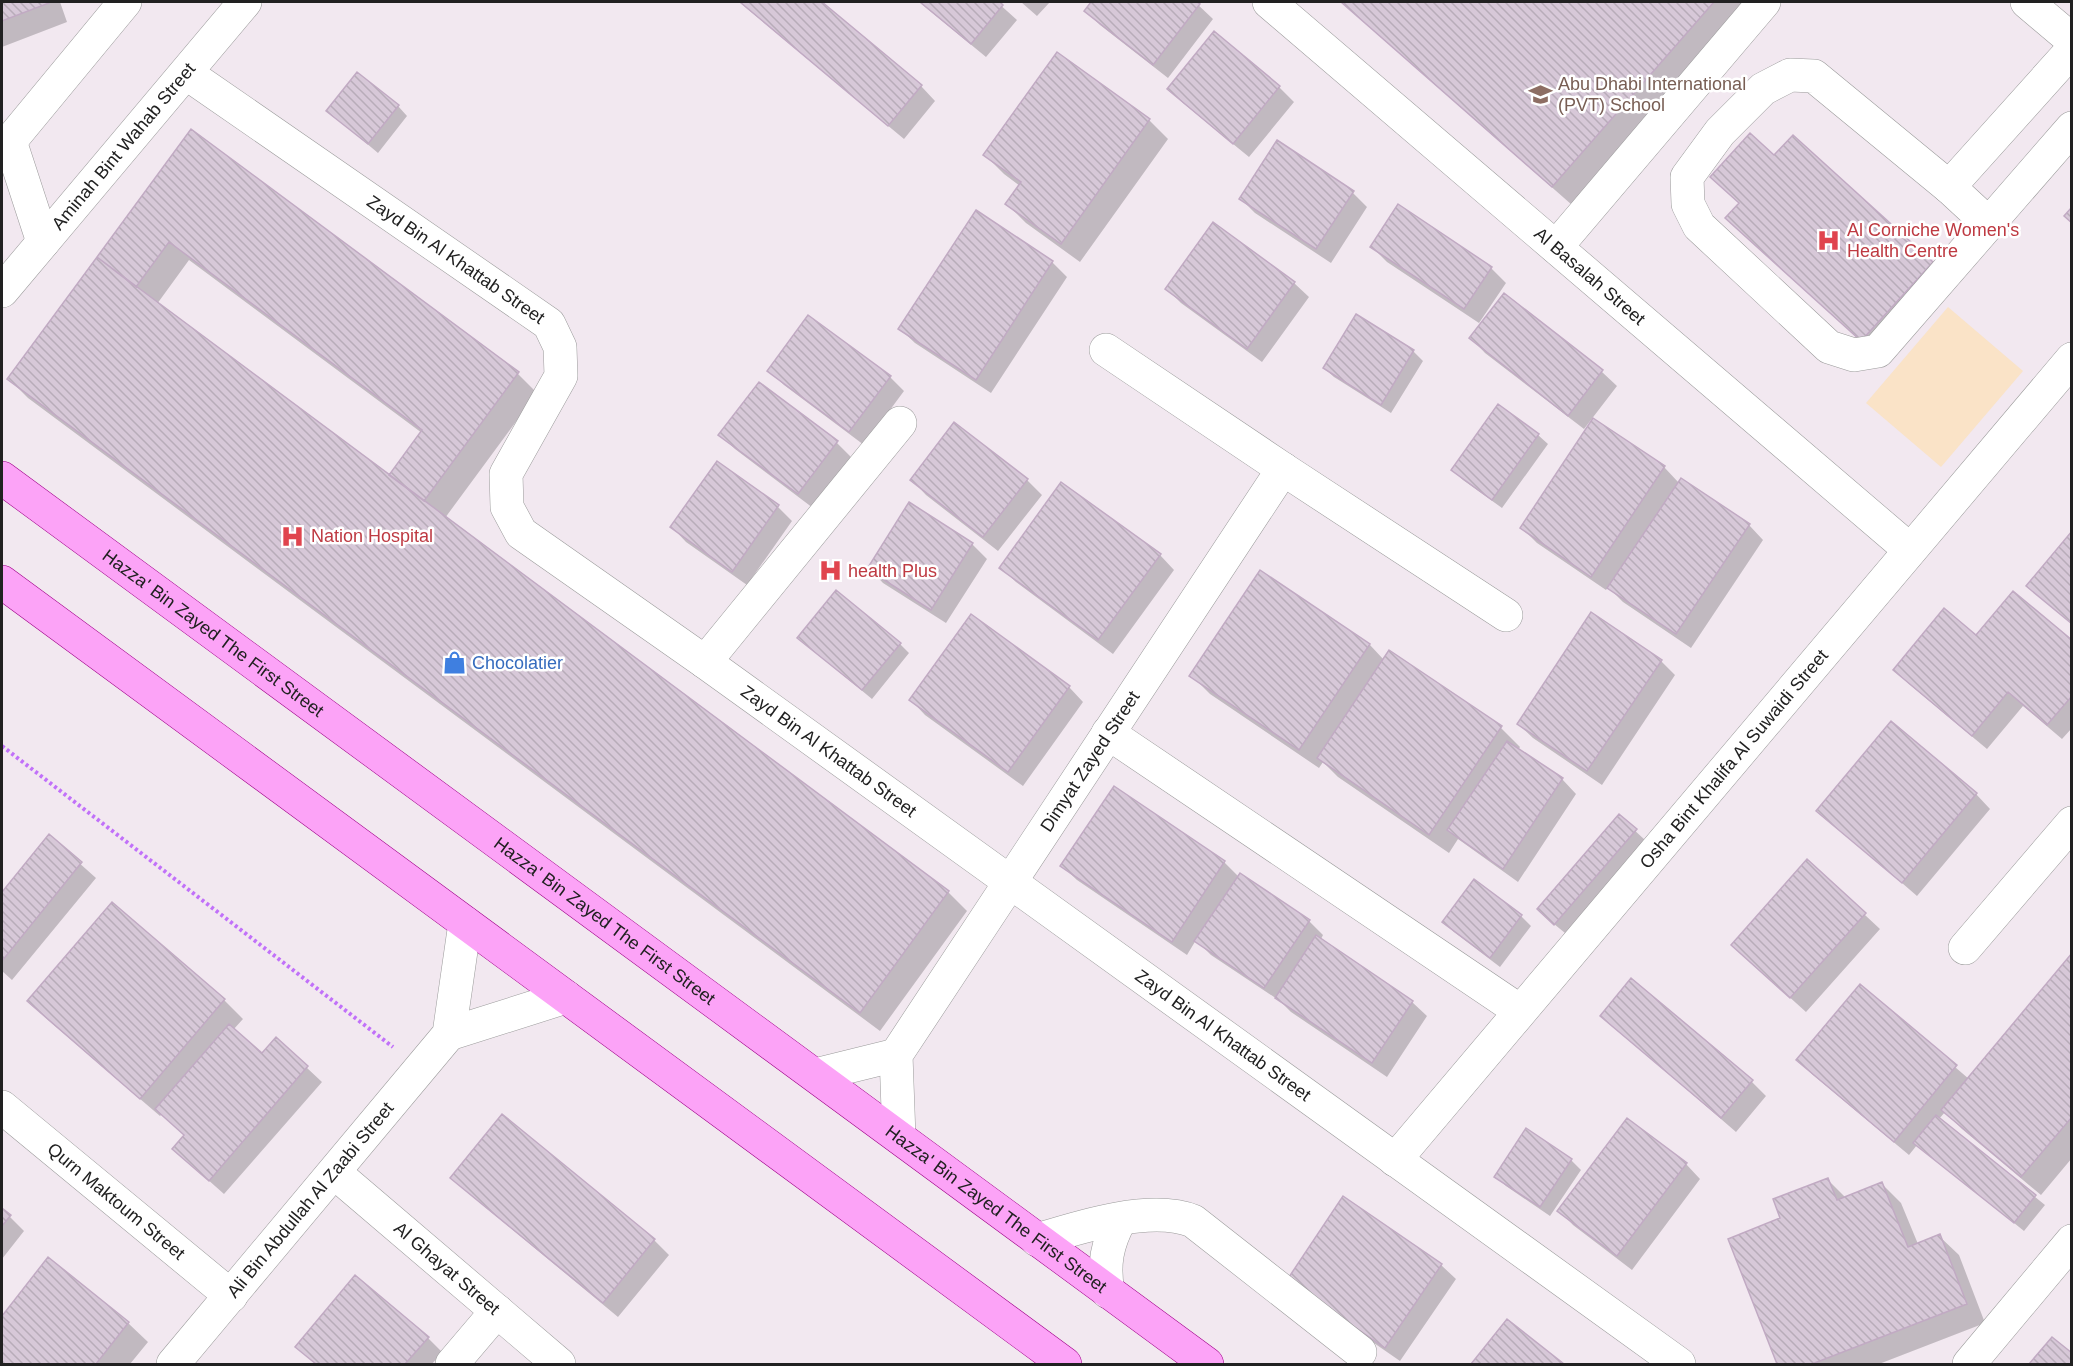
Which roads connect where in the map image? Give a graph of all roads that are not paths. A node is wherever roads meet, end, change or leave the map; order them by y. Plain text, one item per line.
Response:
1 (125, 2) edge
2 (245, 2) edge
3 (1269, 2) edge
4 (1764, 2) edge
5 (2027, 2) edge
6 (2072, 40) edge
7 (2072, 50) edge
8 (186, 73) junction
9 (2072, 128) edge
10 (6, 146) edge
11 (1948, 187) junction
12 (1989, 224) junction
13 (43, 242) junction
14 (1556, 247) junction
15 (2, 291) edge
16 (1106, 350) dead end
17 (2072, 359) edge
18 (900, 423) dead end
19 (1283, 469) junction
20 (2, 478) edge
21 (1910, 550) junction
22 (2, 582) edge
23 (1506, 615) dead end
24 (705, 662) junction
25 (1108, 734) junction
26 (2072, 823) edge
27 (1010, 882) junction
28 (465, 923) junction
29 (1965, 948) dead end
30 (566, 997) junction
31 (1520, 1011) junction
32 (449, 1034) junction
33 (896, 1055) junction
34 (815, 1075) junction
35 (2, 1107) edge
36 (899, 1137) junction
37 (1395, 1160) junction
38 (335, 1173) junction
39 (1120, 1220) junction
40 (1037, 1240) junction
41 (2072, 1241) edge
42 (1108, 1292) junction
43 (231, 1296) junction
44 (497, 1311) junction
45 (1360, 1352) dead end
46 (173, 1365) edge
47 (452, 1365) edge
48 (559, 1365) edge
49 (1065, 1365) edge
50 (1207, 1365) edge
51 (1679, 1365) edge
52 (1970, 1365) edge

1 - 10 street
2 - 8 street, Aminah Bint Wahab Street
3 - 14 street, Al Basalah Street
4 - 14 street
5 - 6 street
7 - 11 street
8 - 13 street, Aminah Bint Wahab Street
8 - 24 street, Zayd Bin Al Khattab Street
9 - 12 street
10 - 13 street
11 - 12 street
11 - 12 street
13 - 15 street, Aminah Bint Wahab Street
14 - 21 street, Al Basalah Street
16 - 19 street
17 - 21 street, Osha Bint Khalifa Al Suwaidi Street
18 - 24 street
19 - 23 street
19 - 25 street, Dimyat Zayed Street
20 - 34 main road, Hazza' Bin Zayed The First Street
21 - 31 street, Osha Bint Khalifa Al Suwaidi Street
22 - 28 main road
24 - 27 street, Zayd Bin Al Khattab Street
25 - 27 street, Dimyat Zayed Street
25 - 31 street
26 - 29 street
27 - 33 street, Dimyat Zayed Street
27 - 37 street, Zayd Bin Al Khattab Street
28 - 30 main road
28 - 32 street
30 - 32 street
30 - 49 main road
31 - 37 street, Osha Bint Khalifa Al Suwaidi Street
32 - 38 street, Ali Bin Abdullah Al Zaabi Street
33 - 34 street
33 - 36 street
34 - 36 main road, Hazza' Bin Zayed The First Street
35 - 43 street, Qurn Maktoum Street
36 - 40 main road, Hazza' Bin Zayed The First Street
37 - 51 street, Zayd Bin Al Khattab Street
38 - 43 street, Ali Bin Abdullah Al Zaabi Street
38 - 44 street, Al Ghayat Street
39 - 40 street
39 - 42 street
39 - 45 street
40 - 42 main road, Hazza' Bin Zayed The First Street
41 - 52 street
42 - 50 main road, Hazza' Bin Zayed The First Street
43 - 46 street, Ali Bin Abdullah Al Zaabi Street
44 - 47 street
44 - 48 street, Al Ghayat Street

